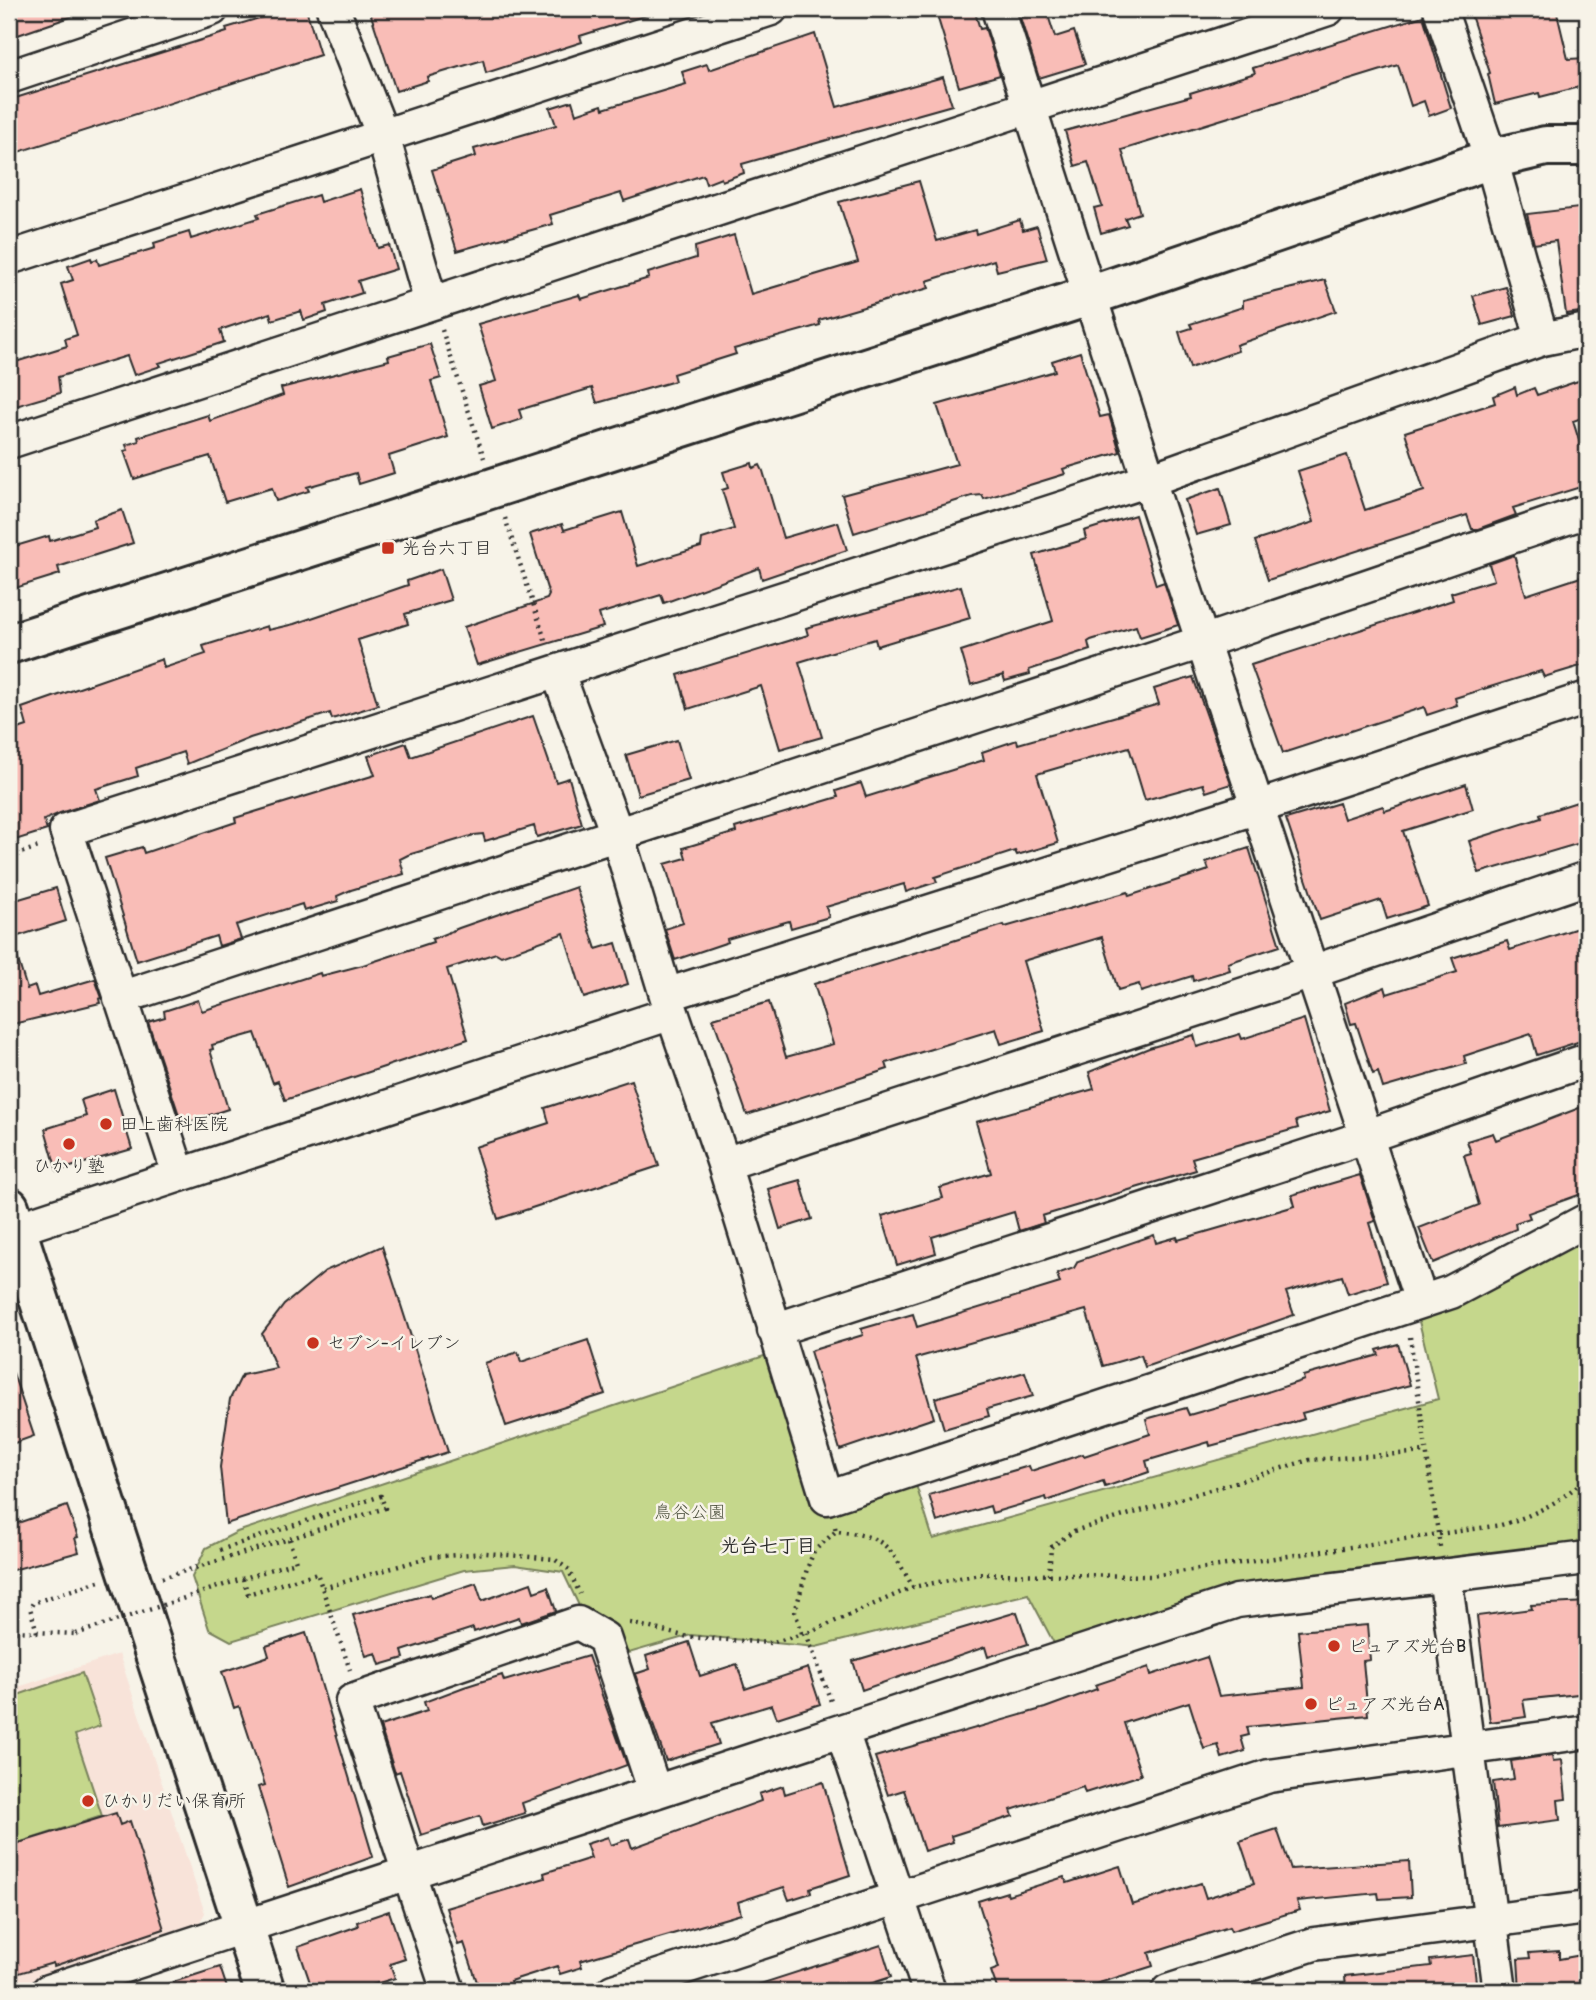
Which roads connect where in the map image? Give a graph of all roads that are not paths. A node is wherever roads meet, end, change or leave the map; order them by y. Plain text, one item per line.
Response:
1 (212, 9) edge
2 (333, 9) edge
3 (771, 9) edge
4 (999, 9) edge
5 (1328, 9) edge
6 (1440, 9) edge
7 (9, 77) edge
8 (1030, 107) junction
9 (383, 135) junction
10 (1587, 146) edge
11 (1491, 159) junction
12 (9, 258) edge
13 (1092, 295) junction
14 (431, 303) junction
15 (1587, 330) edge
16 (1542, 339) junction
17 (9, 442) edge
18 (1149, 480) junction
19 (1587, 511) edge
20 (1205, 641) junction
21 (9, 644) edge
22 (558, 673) junction
23 (1587, 698) edge
24 (1258, 807) junction
25 (617, 834) junction
26 (1587, 878) edge
27 (1312, 972) junction
28 (120, 998) junction
29 (669, 1004) junction
30 (1587, 1060) edge
31 (1364, 1137) junction
32 (724, 1164) junction
33 (179, 1175) junction
34 (11, 1215) edge
35 (1587, 1220) edge
36 (1412, 1304) junction
37 (774, 1329) junction
38 (1587, 1558) edge
39 (1445, 1575) junction
40 (842, 1731) junction
41 (1587, 1732) edge
42 (1469, 1748) junction
43 (655, 1792) junction
44 (409, 1873) junction
45 (900, 1898) junction
46 (1587, 1908) edge
47 (1490, 1920) junction
48 (244, 1927) junction
49 (87, 1985) edge
50 (48, 1991) edge
51 (265, 1991) edge
52 (448, 1991) edge
53 (613, 1991) edge
54 (929, 1991) edge
55 (1168, 1991) edge
56 (1500, 1991) edge

1 - 7 street
2 - 9 street
3 - 9 street
4 - 8 street
5 - 8 street
6 - 11 street
8 - 13 street
8 - 14 street
9 - 12 street
9 - 14 street
10 - 11 street
11 - 13 street
11 - 16 street
13 - 18 street
13 - 21 street
14 - 17 street
15 - 16 street
16 - 18 street
18 - 20 street
18 - 22 street
19 - 20 street
20 - 24 street
20 - 25 street
22 - 25 street
22 - 28 street
23 - 24 street
24 - 27 street
24 - 29 street
25 - 28 street
25 - 29 street
26 - 27 street
27 - 31 street
27 - 32 street
28 - 33 street
29 - 32 street
29 - 33 street
30 - 31 street
31 - 36 street
31 - 37 street
32 - 37 street
33 - 34 street
34 - 48 street
35 - 36 street
36 - 37 street
38 - 39 street
39 - 40 street
39 - 42 street
40 - 43 street
40 - 45 street
41 - 42 street
42 - 45 street
42 - 47 street
43 - 44 street
43 - 44 street
44 - 48 street
44 - 52 street
45 - 53 street
45 - 54 street
46 - 47 street
47 - 55 street
47 - 56 street
48 - 49 street
48 - 51 street
49 - 50 street

